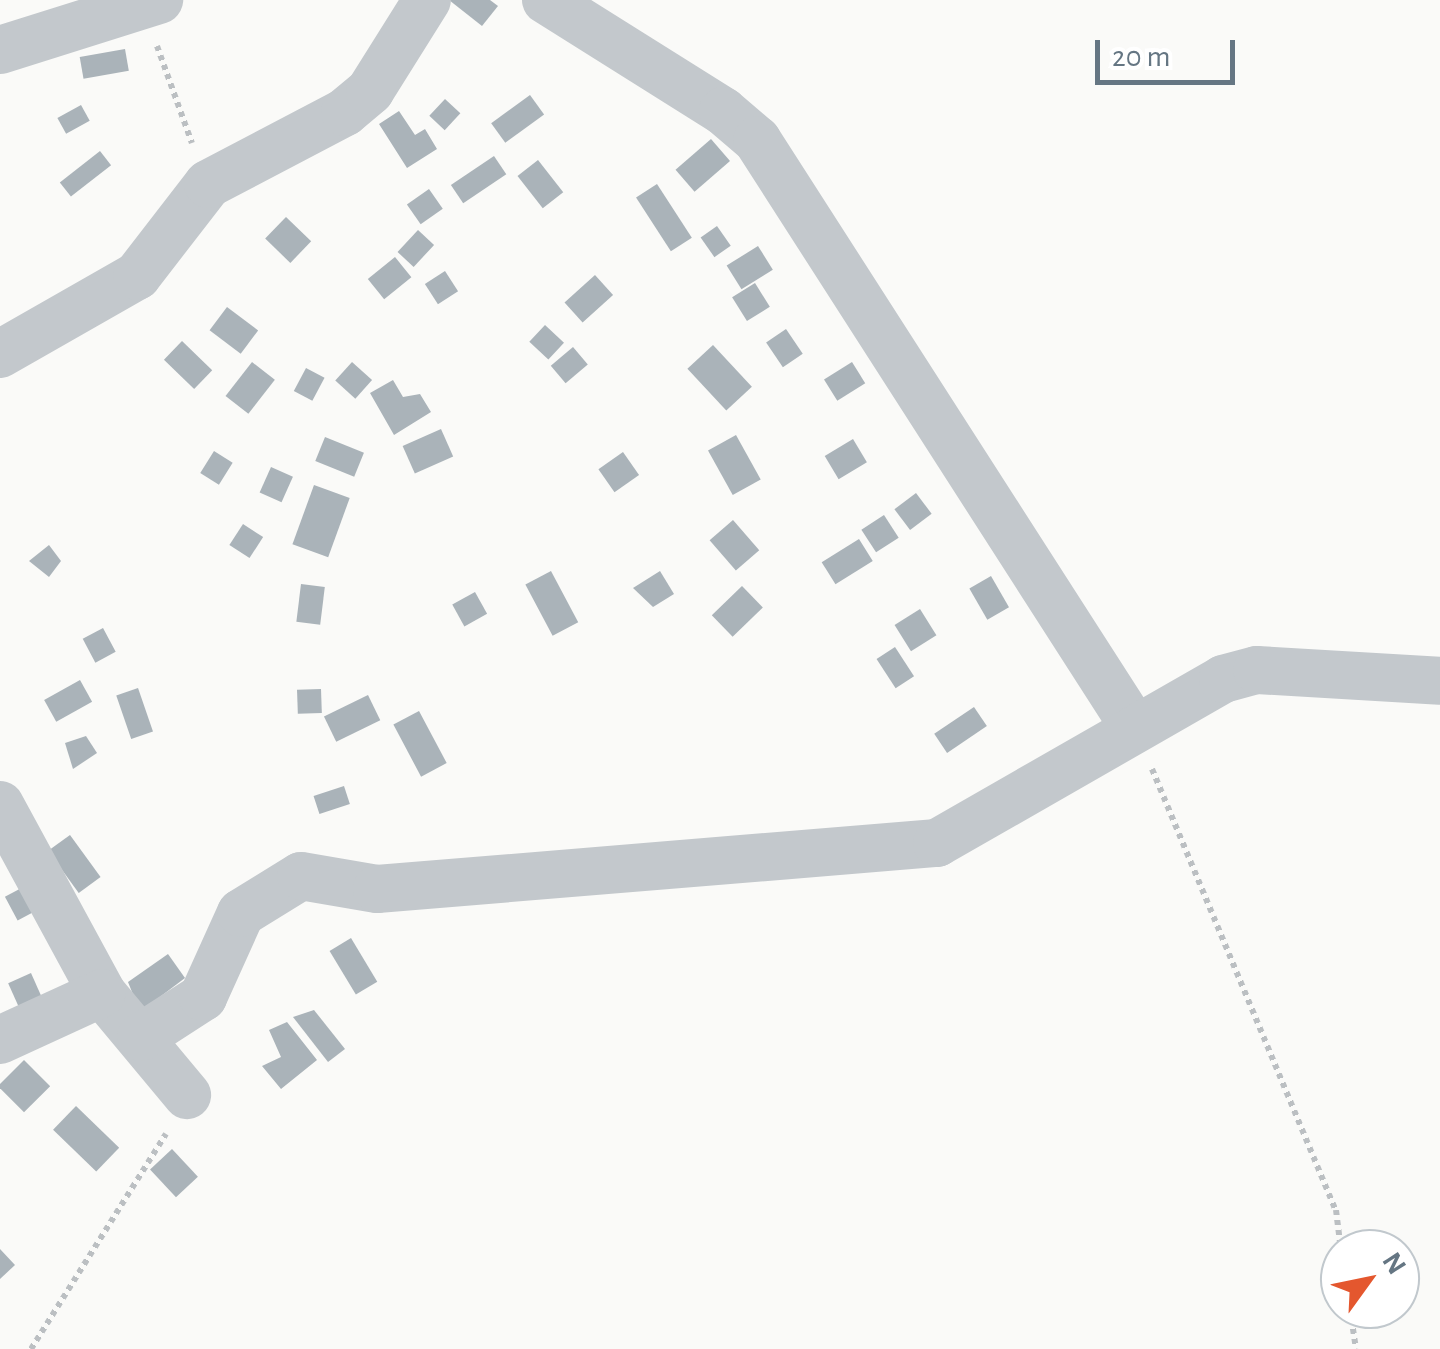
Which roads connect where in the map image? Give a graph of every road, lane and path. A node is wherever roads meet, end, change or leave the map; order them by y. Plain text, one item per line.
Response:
1 (428, 0) edge
2 (546, 0) edge
3 (151, 4) edge
4 (0, 50) edge
5 (208, 184) junction
6 (0, 354) edge
7 (1440, 682) edge
8 (1134, 727) junction
9 (0, 805) edge
10 (102, 992) junction
11 (141, 1038) junction
12 (0, 1040) edge
13 (187, 1095) joint
14 (1338, 1229) edge
15 (31, 1349) edge

1 - 5 street
2 - 8 street
3 - 4 street
3 - 5 path
5 - 6 street
7 - 8 street
8 - 11 street
8 - 14 path
9 - 10 street
10 - 11 street
10 - 12 street
11 - 13 street
13 - 15 path

